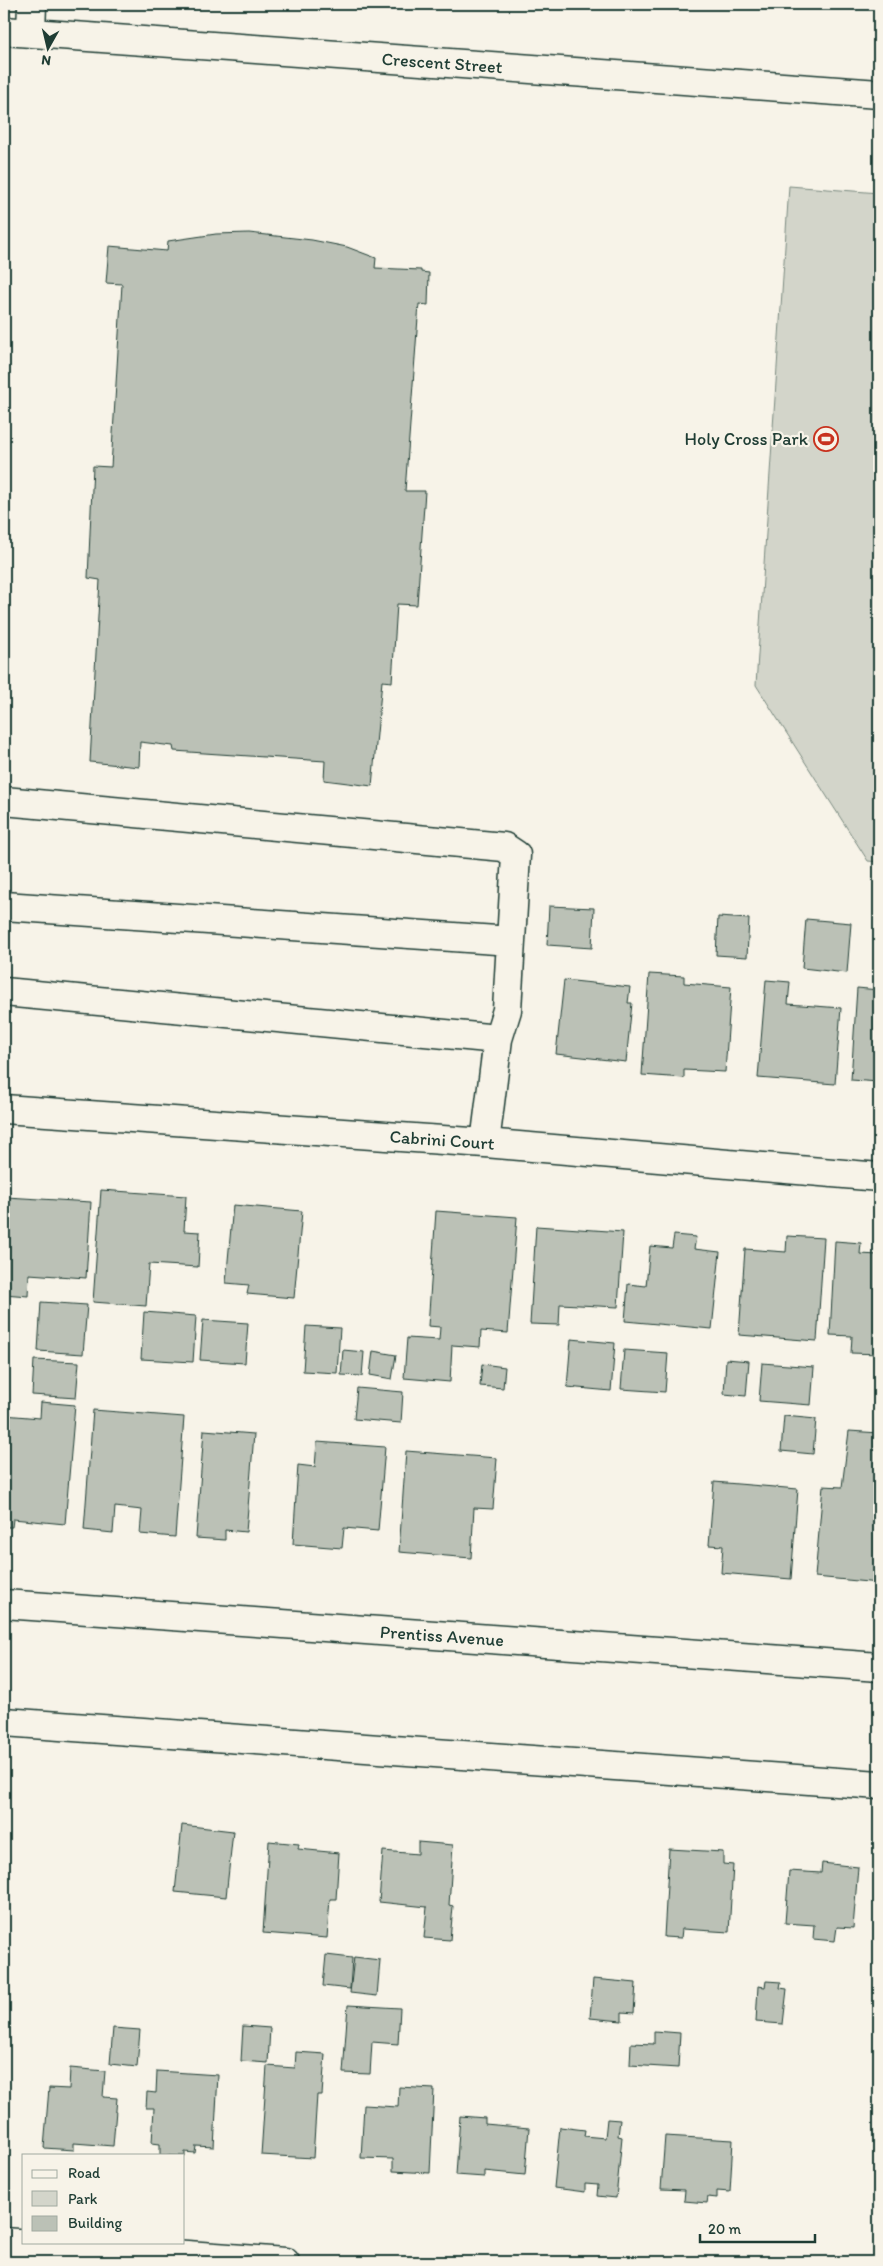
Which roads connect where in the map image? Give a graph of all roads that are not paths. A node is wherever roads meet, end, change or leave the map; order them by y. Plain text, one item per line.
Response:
1 (32, 4) edge
2 (4, 31) edge
3 (31, 33) junction
4 (879, 94) edge
5 (4, 801) edge
6 (4, 906) edge
7 (511, 942) junction
8 (4, 992) edge
9 (498, 1038) junction
10 (4, 1109) edge
11 (485, 1143) junction
12 (879, 1177) edge
13 (4, 1604) edge
14 (879, 1668) edge
15 (4, 1722) edge
16 (879, 1785) edge
17 (4, 2242) edge
18 (22, 2243) edge
19 (32, 2244) edge
20 (285, 2262) edge

1 - 3 street
2 - 3 street, Crescent Street
3 - 4 street, Crescent Street
5 - 7 street
6 - 7 street
7 - 9 street
8 - 9 street
9 - 11 street
10 - 11 street, Cabrini Court
11 - 12 street, Cabrini Court
13 - 14 street, Prentiss Avenue
15 - 16 street
17 - 18 street
19 - 20 street

